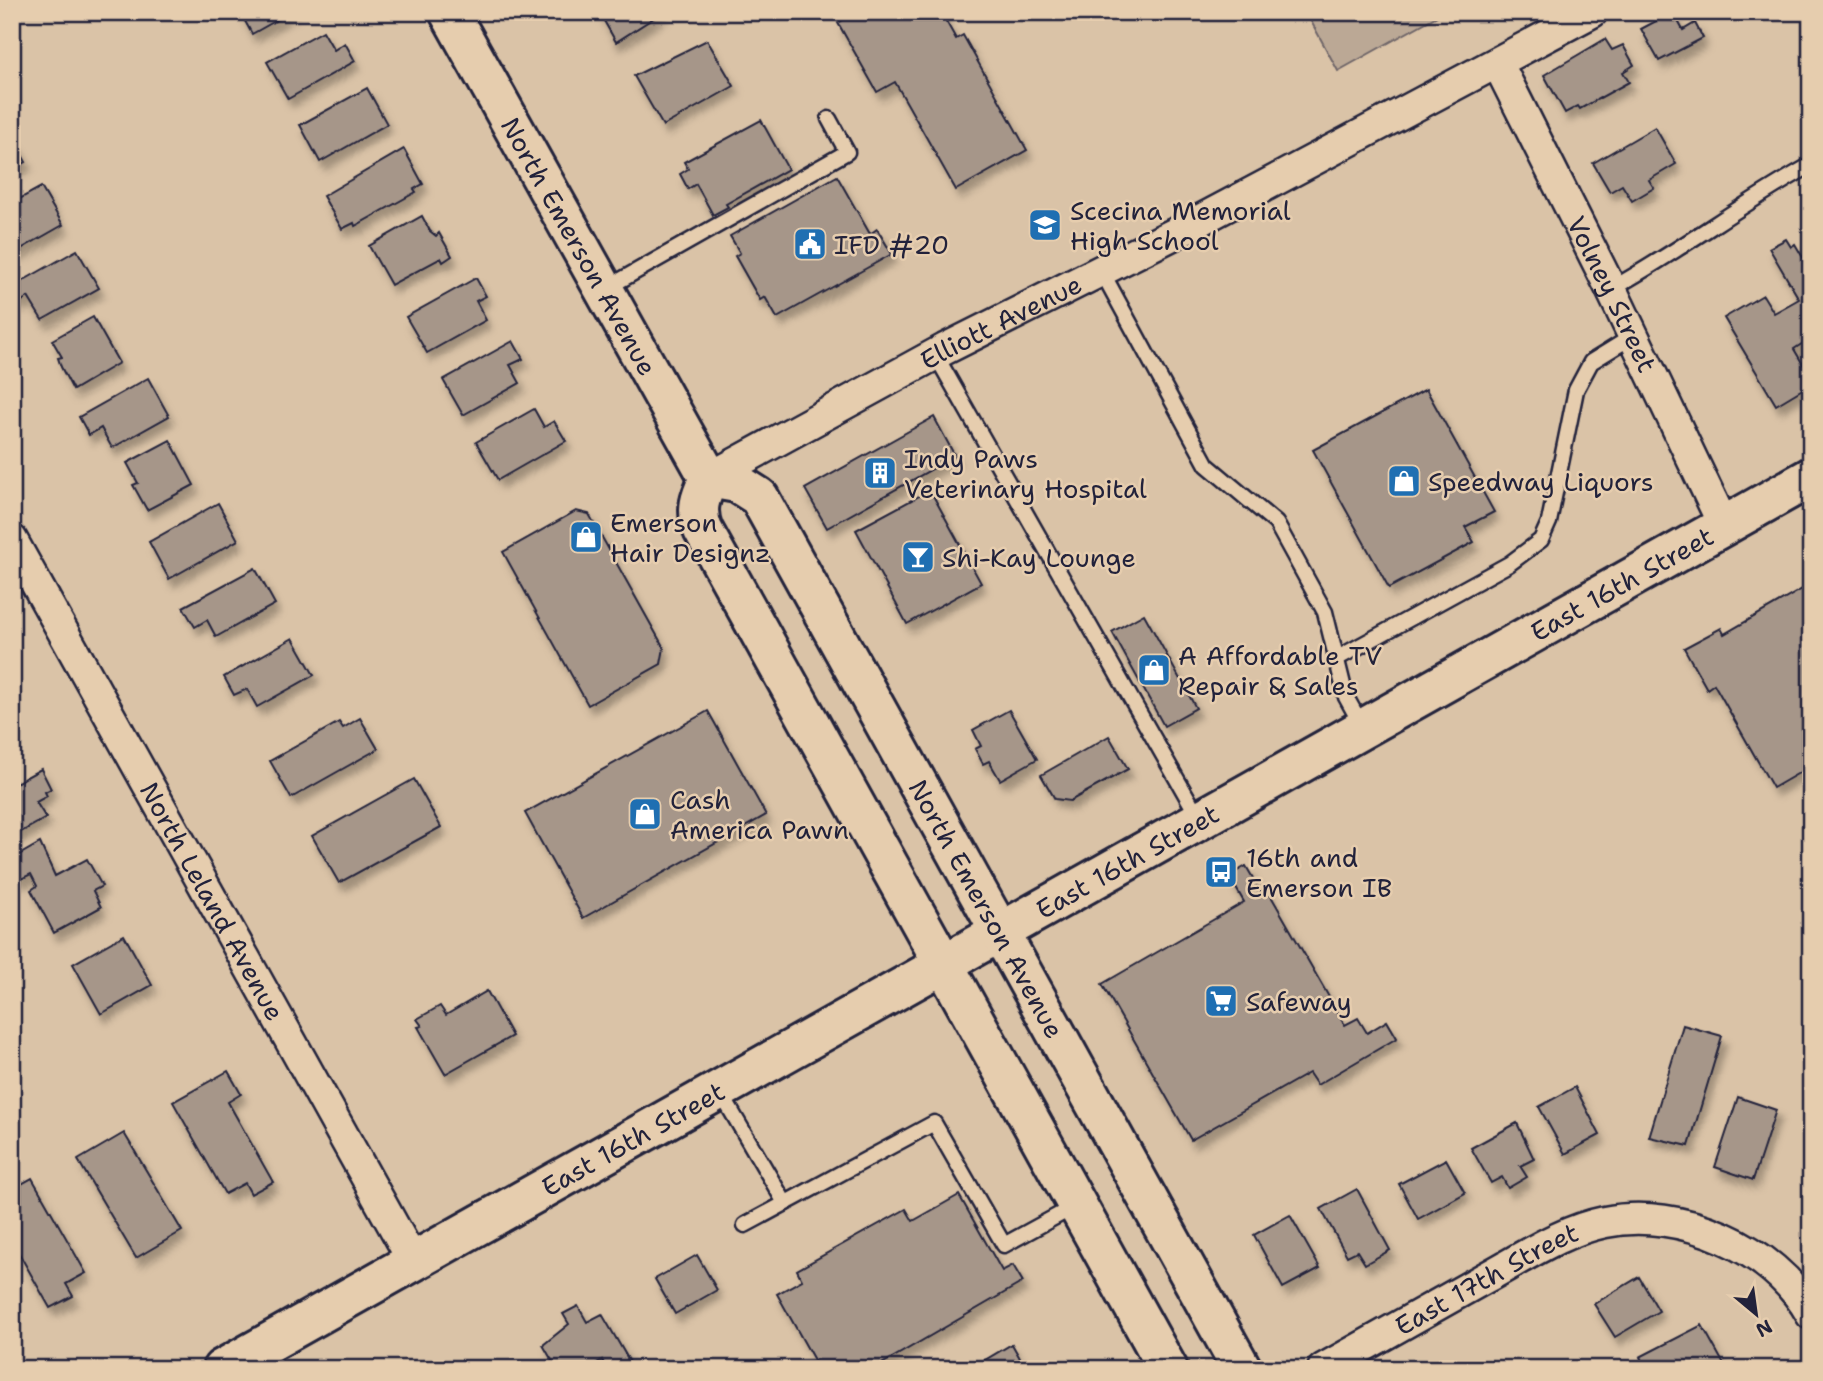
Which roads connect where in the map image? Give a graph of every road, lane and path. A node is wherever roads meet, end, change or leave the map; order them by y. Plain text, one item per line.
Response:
1 (449, 12) edge
2 (1592, 12) edge
3 (1498, 64) junction
4 (829, 119) dead end
5 (1811, 165) edge
6 (1101, 270) junction
7 (1611, 289) junction
8 (604, 290) junction
9 (1633, 336) junction
10 (935, 354) junction
11 (1811, 477) edge
12 (709, 478) junction
13 (1724, 526) junction
14 (12, 540) edge
15 (1336, 659) junction
16 (1363, 727) junction
17 (1199, 819) junction
18 (999, 932) junction
19 (944, 962) junction
20 (718, 1089) junction
21 (785, 1203) junction
22 (1078, 1205) junction
23 (745, 1225) dead end
24 (413, 1261) junction
25 (1811, 1314) edge
26 (222, 1369) edge
27 (1168, 1369) edge
28 (1242, 1369) edge
29 (1322, 1369) edge

1 - 8 main road, North Emerson Avenue
2 - 3 street, Elliott Avenue
3 - 6 street, Elliott Avenue
3 - 7 street, Volney Street
4 - 8 lane
5 - 7 lane
6 - 10 street, Elliott Avenue
6 - 15 lane
7 - 9 street, Volney Street
8 - 12 main road, North Emerson Avenue
9 - 13 street, Volney Street
9 - 15 lane
10 - 12 street, Elliott Avenue
10 - 17 lane
11 - 13 main road, East 16th Street
12 - 18 main road, North Emerson Avenue
12 - 19 main road
13 - 16 main road, East 16th Street
14 - 24 street, North Leland Avenue
15 - 16 lane
16 - 17 main road, East 16th Street
17 - 18 main road, East 16th Street
18 - 19 main road, East 16th Street
18 - 28 main road, North Emerson Avenue
19 - 20 main road, East 16th Street
19 - 22 main road
20 - 21 lane
20 - 24 main road, East 16th Street
21 - 22 lane
21 - 23 lane
22 - 27 main road
24 - 26 main road, East 16th Street
25 - 29 street, East 17th Street

